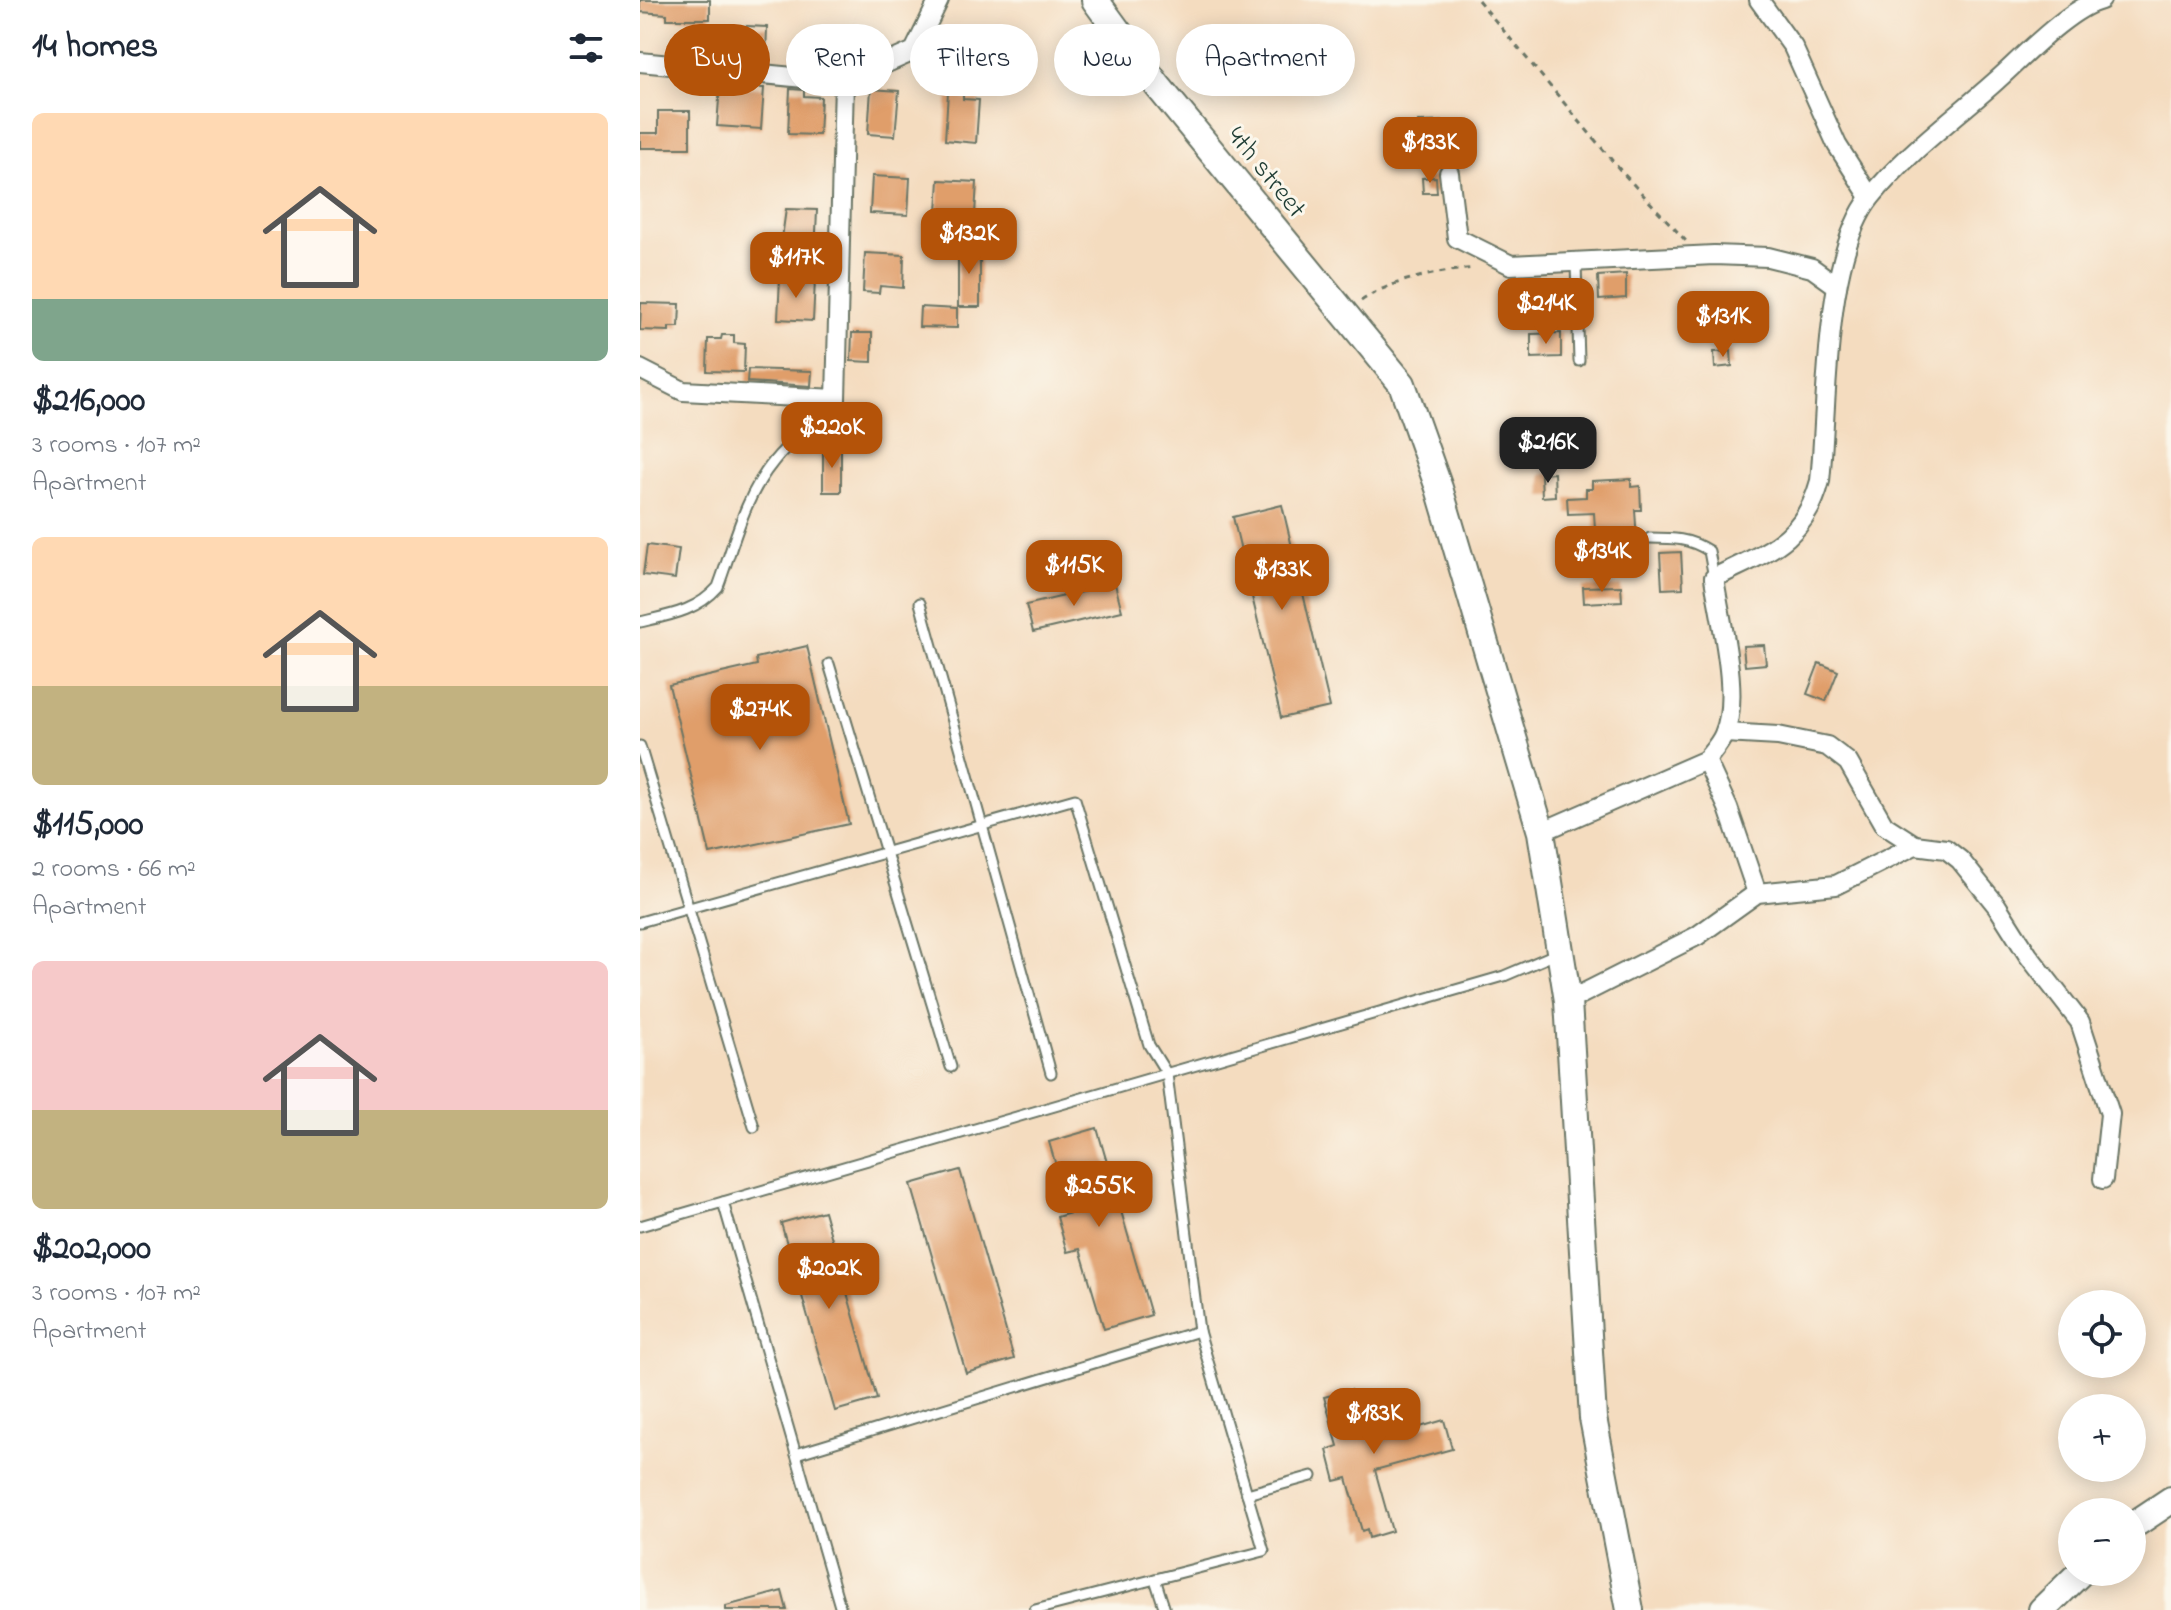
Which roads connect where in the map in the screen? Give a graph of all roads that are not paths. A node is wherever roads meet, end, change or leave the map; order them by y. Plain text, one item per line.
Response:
1 (939, 0) edge
2 (1759, 0) edge
3 (2101, 0) edge
4 (1095, 1) edge
5 (894, 60) edge
6 (640, 62) edge
7 (786, 76) edge
8 (844, 96) edge
9 (1449, 173) dead end
10 (1870, 197) junction
11 (1576, 264) junction
12 (1837, 286) junction
13 (1579, 361) dead end
14 (640, 369) edge
15 (836, 399) junction
16 (1650, 538) dead end
17 (1714, 578) junction
18 (920, 603) dead end
19 (640, 622) edge
20 (829, 664) dead end
21 (1725, 733) junction
22 (640, 746) edge
23 (1706, 760) junction
24 (982, 826) junction
25 (1541, 832) junction
26 (1915, 845) junction
27 (887, 854) junction
28 (1757, 893) junction
29 (688, 906) junction
30 (640, 922) edge
31 (1561, 952) junction
32 (1568, 1001) junction
33 (951, 1067) dead end
34 (1051, 1073) dead end
35 (1167, 1074) junction
36 (754, 1127) dead end
37 (2103, 1179) dead end
38 (723, 1202) junction
39 (640, 1226) edge
40 (1199, 1331) junction
41 (796, 1454) junction
42 (1312, 1476) dead end
43 (1247, 1494) junction
44 (2171, 1500) edge
45 (2146, 1517) edge
46 (1155, 1579) junction
47 (2067, 1586) edge
48 (841, 1610) edge
49 (1035, 1610) edge
50 (1165, 1610) edge
51 (1630, 1610) edge
52 (2042, 1610) edge

1 - 5 street
2 - 10 street
3 - 10 street
4 - 25 street, 4th street
6 - 7 street
8 - 15 street
9 - 11 street
10 - 12 street
11 - 12 street
11 - 13 lane
12 - 17 street
14 - 15 street
15 - 19 lane
16 - 17 lane
17 - 21 street
18 - 24 lane
20 - 27 lane
21 - 23 street
21 - 26 street
22 - 29 lane
23 - 25 street
23 - 28 street
24 - 27 lane
24 - 34 lane
24 - 35 lane
25 - 31 street, 4th street
26 - 28 street
26 - 37 street
27 - 29 lane
27 - 33 lane
28 - 32 street
29 - 30 lane
29 - 36 lane
31 - 32 street, 4th street
31 - 35 lane
32 - 51 street, 4th street
35 - 38 lane
35 - 40 lane
38 - 39 lane
38 - 41 lane
40 - 41 lane
40 - 43 lane
41 - 48 lane
42 - 43 lane
43 - 46 lane
44 - 45 street
46 - 49 lane
46 - 50 lane
47 - 52 street

